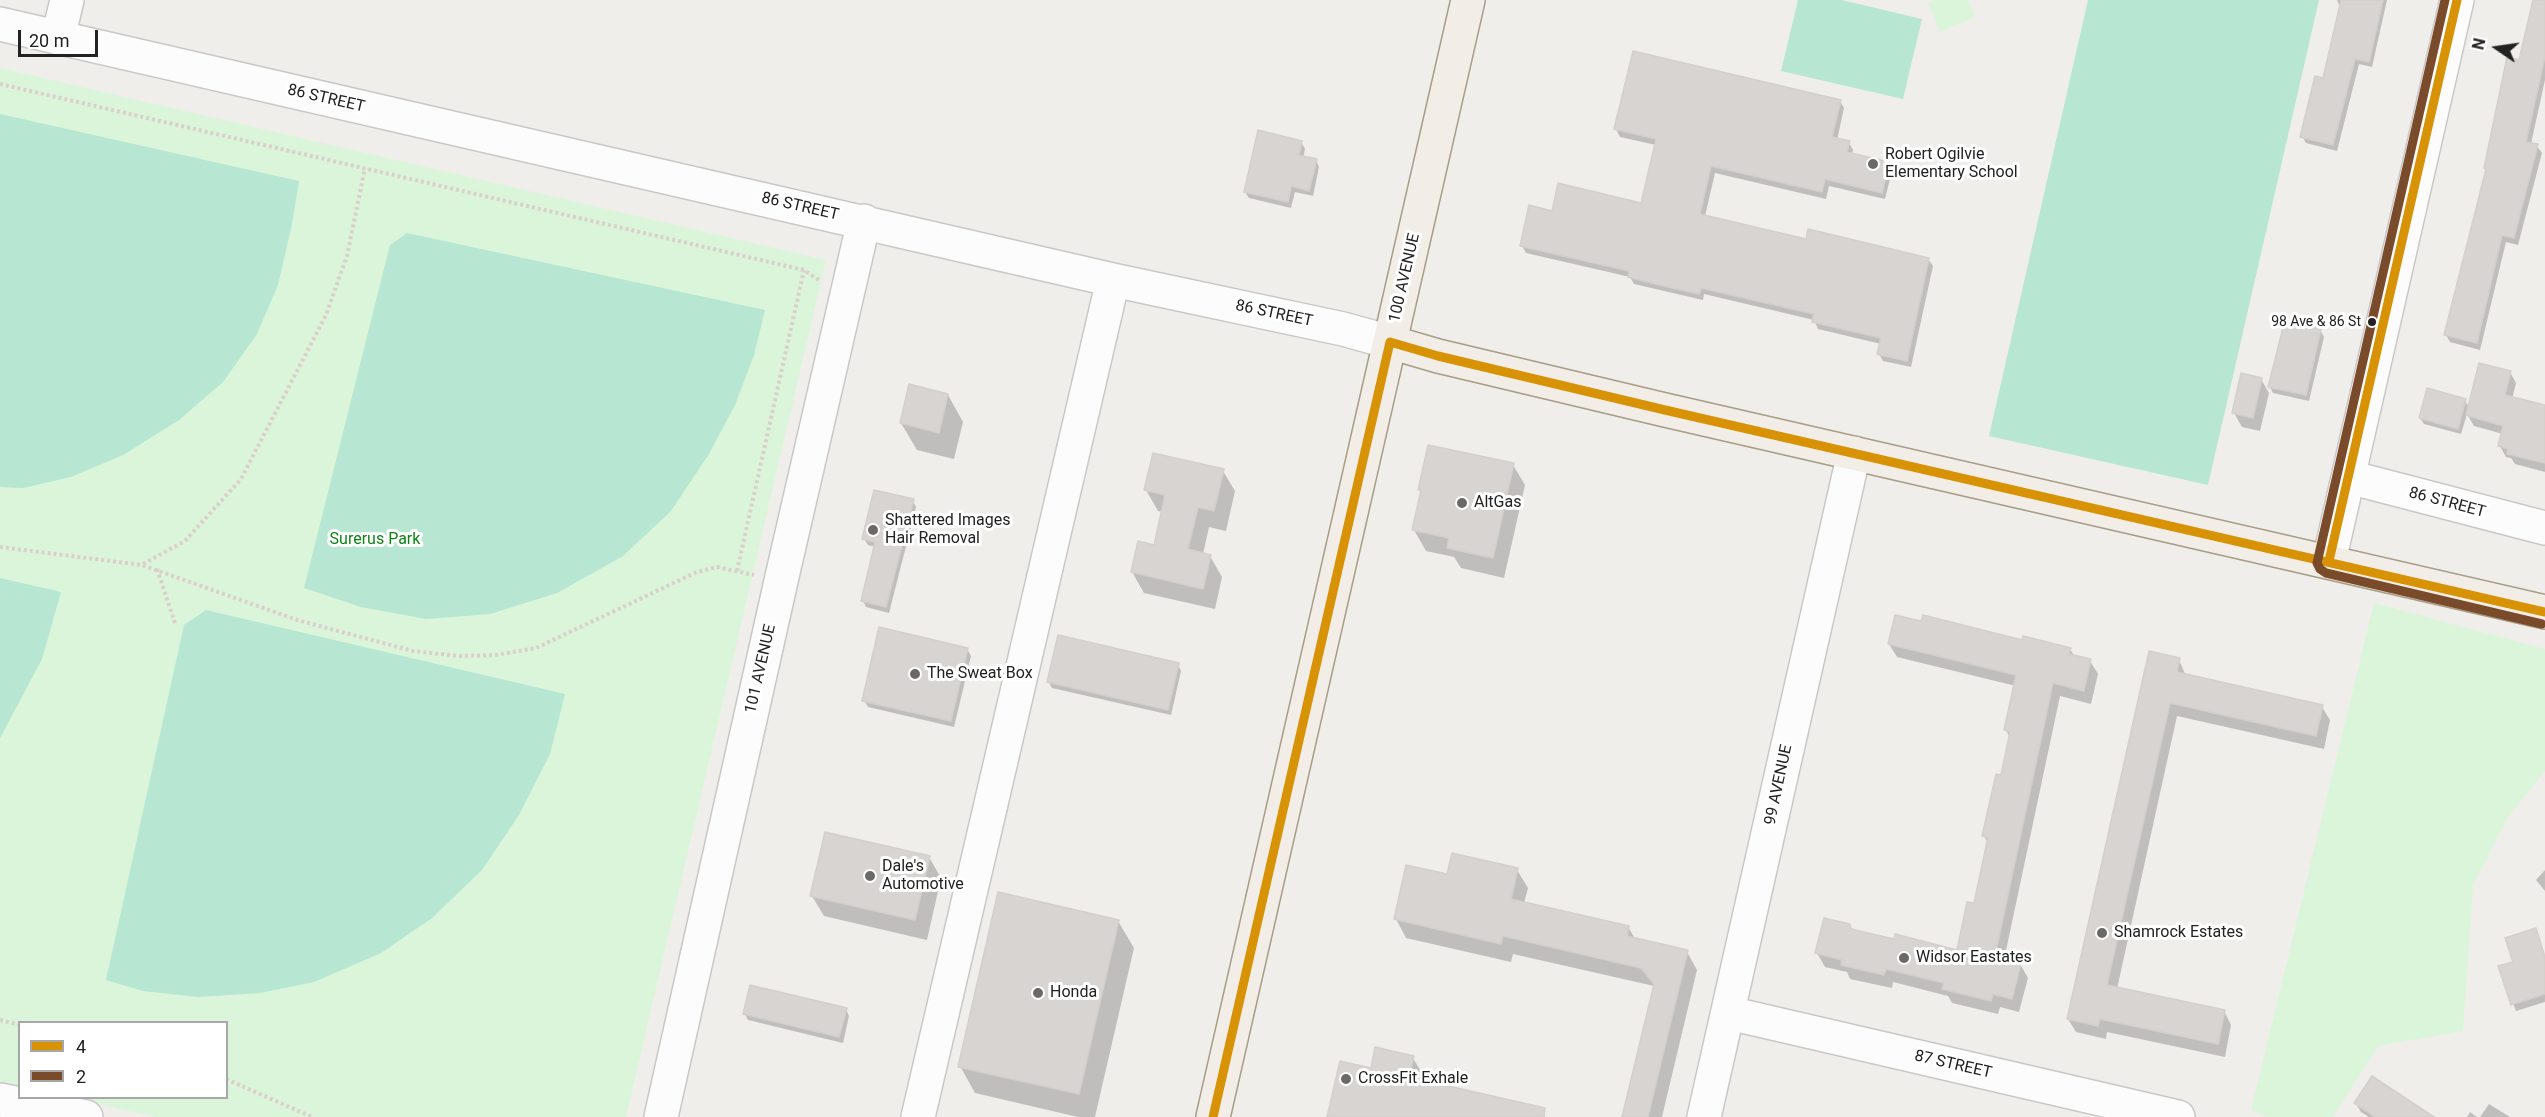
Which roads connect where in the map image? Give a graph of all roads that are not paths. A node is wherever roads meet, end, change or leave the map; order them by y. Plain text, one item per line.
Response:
1 (67, 0) edge
2 (1468, 0) edge
3 (2457, 0) edge
4 (0, 24) edge
5 (58, 38) junction
6 (864, 221) junction
7 (1113, 280) junction
8 (1390, 342) junction
9 (1854, 453) junction
10 (2349, 477) junction
11 (2545, 528) edge
12 (2329, 561) junction
13 (2545, 612) edge
14 (1729, 1013) junction
15 (0, 1100) edge
16 (86, 1117) edge
17 (661, 1117) edge
18 (918, 1117) edge
19 (1213, 1117) edge
20 (1704, 1117) edge
21 (2178, 1117) edge

1 - 5 street
2 - 8 main road, 100 AVENUE
3 - 10 street
4 - 5 street, 86 STREET
5 - 6 street, 86 STREET
6 - 7 street, 86 STREET
6 - 17 street, 101 AVENUE
7 - 8 street, 86 STREET
7 - 18 street
8 - 9 main road, 86 STREET
8 - 19 main road, 100 AVENUE
9 - 12 main road, 86 STREET
9 - 14 street, 99 AVENUE
10 - 11 street, 86 STREET
10 - 12 street
12 - 13 main road, 86 STREET
14 - 20 street, 99 AVENUE
14 - 21 street, 87 STREET
15 - 16 street

